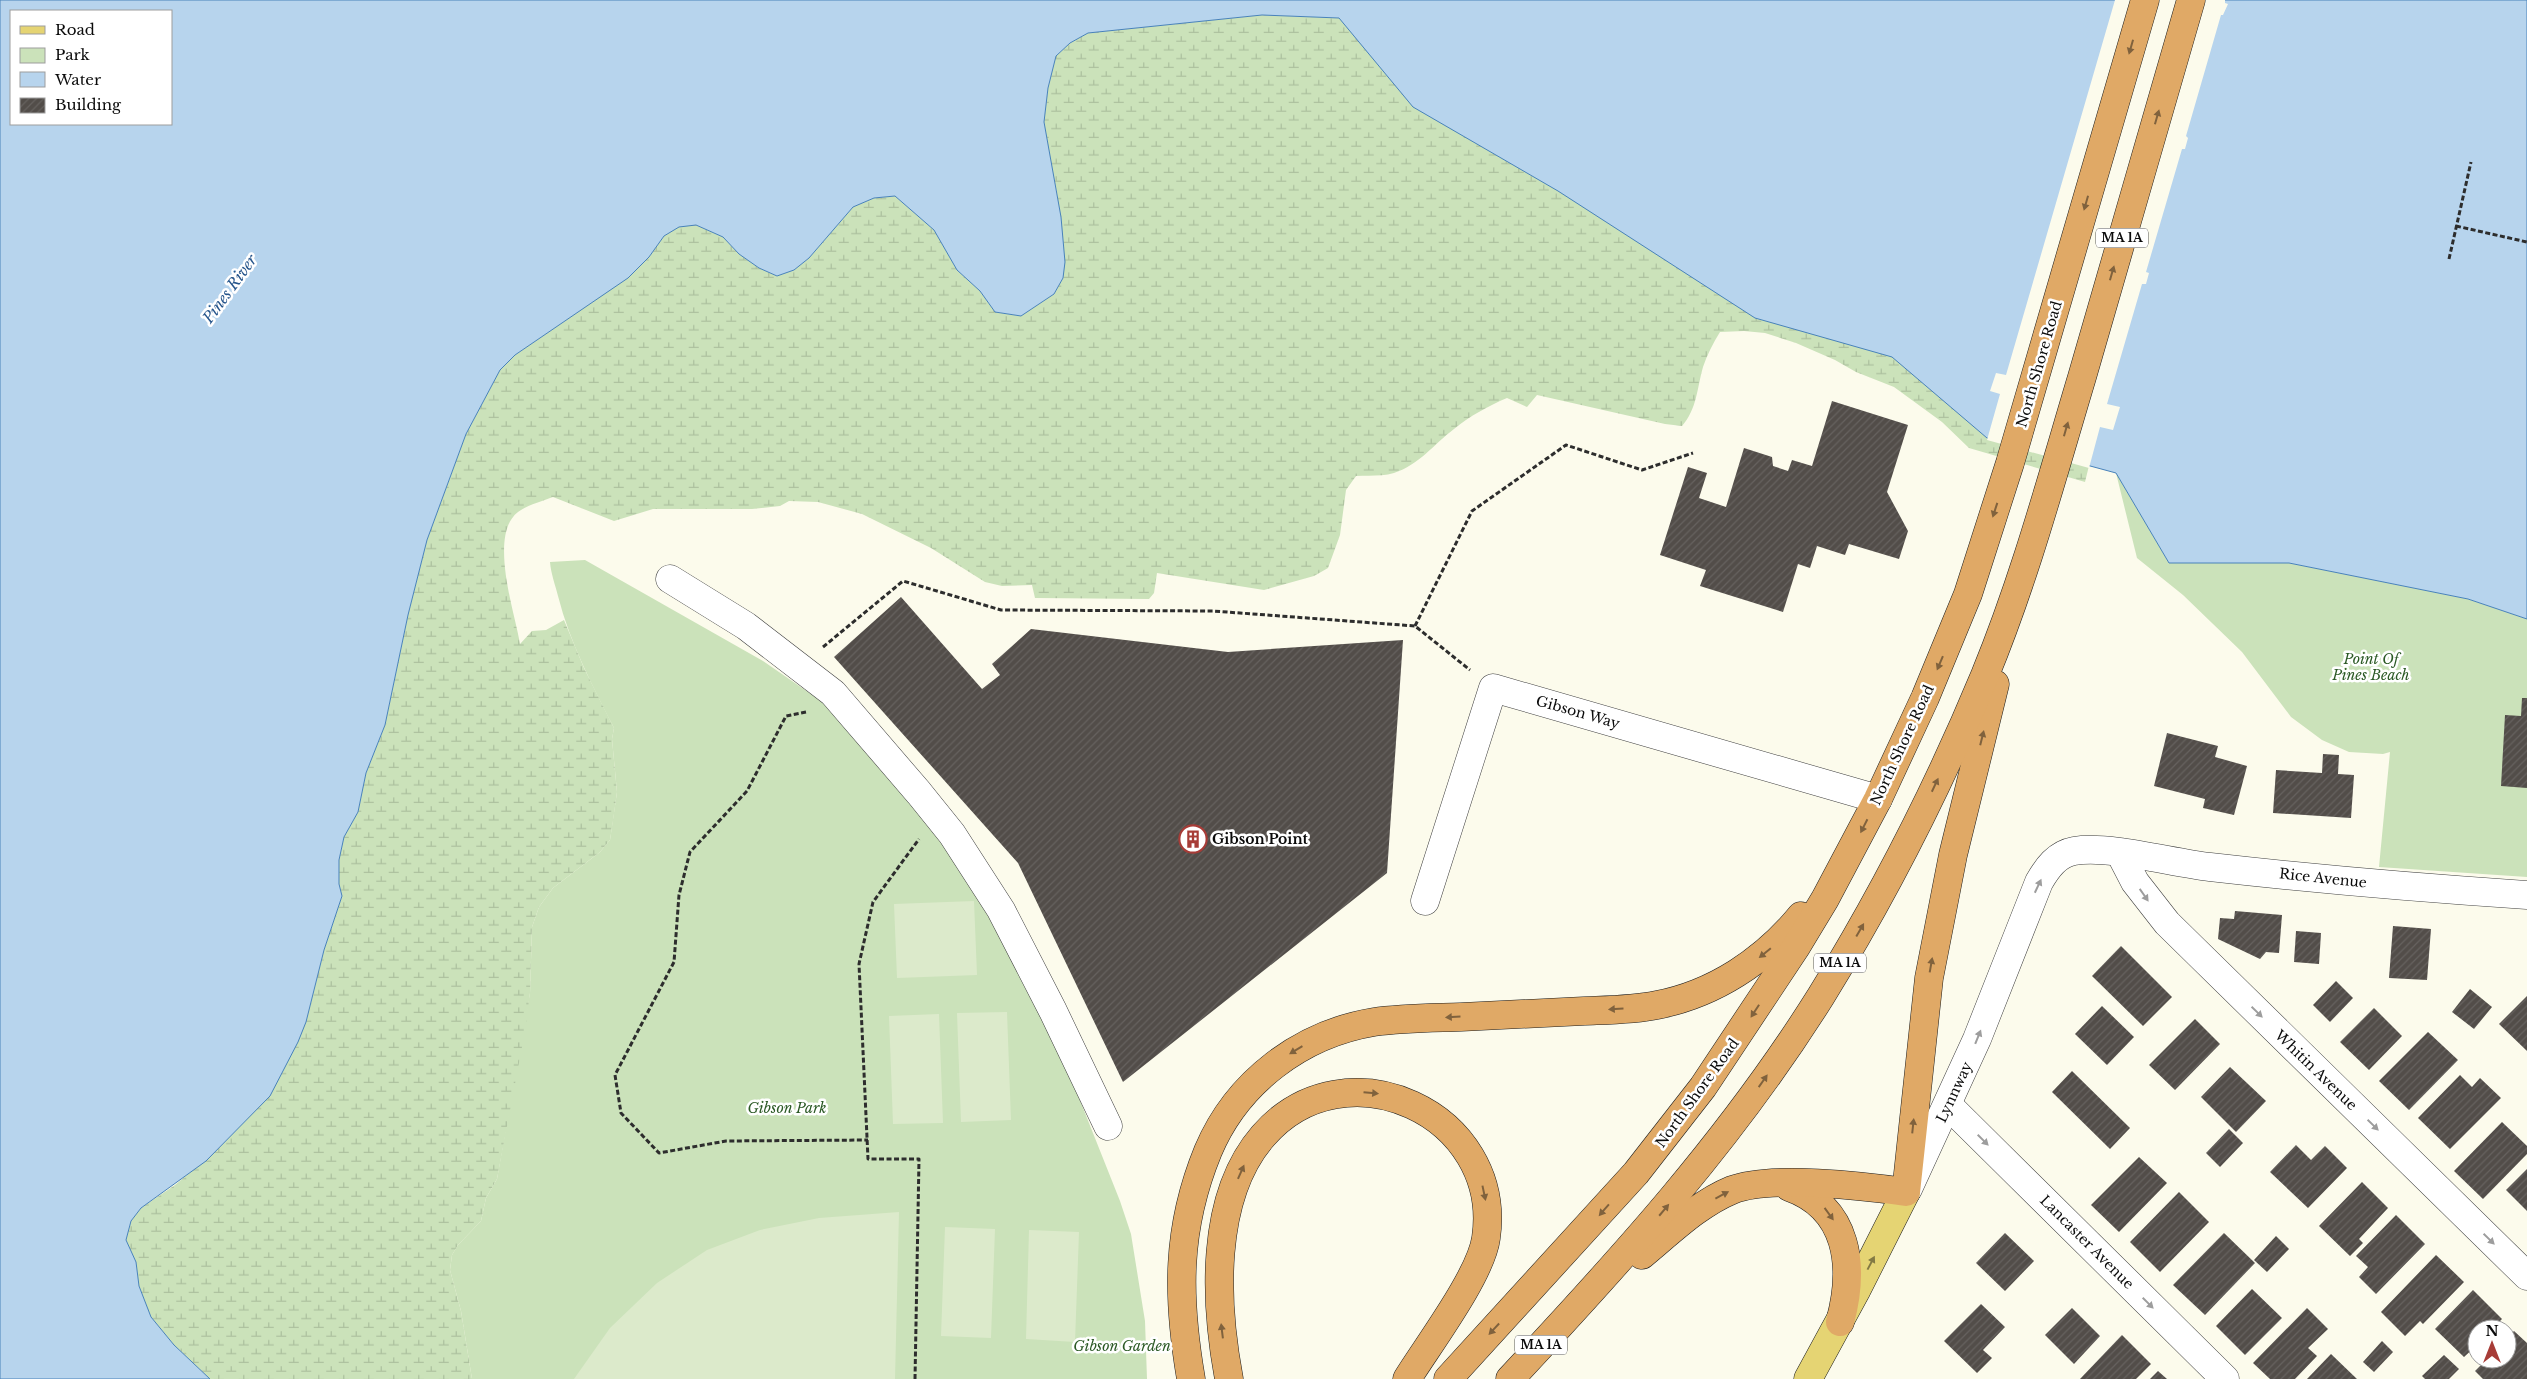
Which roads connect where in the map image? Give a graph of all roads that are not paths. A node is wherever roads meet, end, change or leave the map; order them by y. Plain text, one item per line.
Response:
1 (2145, 0) edge
2 (2192, 0) edge
3 (2025, 564) junction
4 (670, 578) dead end
5 (1878, 799) junction
6 (1852, 849) junction
7 (2120, 853) junction
8 (2527, 895) edge
9 (1425, 901) dead end
10 (1948, 1105) junction
11 (1108, 1126) dead end
12 (1773, 1183) junction
13 (1906, 1192) junction
14 (2527, 1276) edge
15 (1573, 1311) junction
16 (1840, 1322) junction
17 (1817, 1375) edge
18 (1191, 1379) edge
19 (1229, 1379) edge
20 (1407, 1379) edge
21 (1448, 1379) edge
22 (1510, 1379) edge
23 (2225, 1379) edge

1 -> 5 highway, North Shore Road / MA 1A
3 -> 2 highway, MA 1A
13 -> 3 highway
15 -> 3 highway, MA 1A
4 - 11 street
5 -> 6 highway, North Shore Road / MA 1A
5 - 9 street, Gibson Way
6 -> 18 highway
6 -> 21 highway, North Shore Road / MA 1A
7 - 8 street, Rice Avenue
10 -> 7 street, Lynnway
7 -> 14 street, Whitin Avenue
10 - 13 street, Lynnway
10 -> 23 street, Lancaster Avenue
12 - 13 highway
15 -> 12 highway
12 -> 16 highway
16 -> 13 main road, Lynnway
15 - 22 highway, MA 1A
16 - 17 main road, Lynnway
19 -> 20 highway

